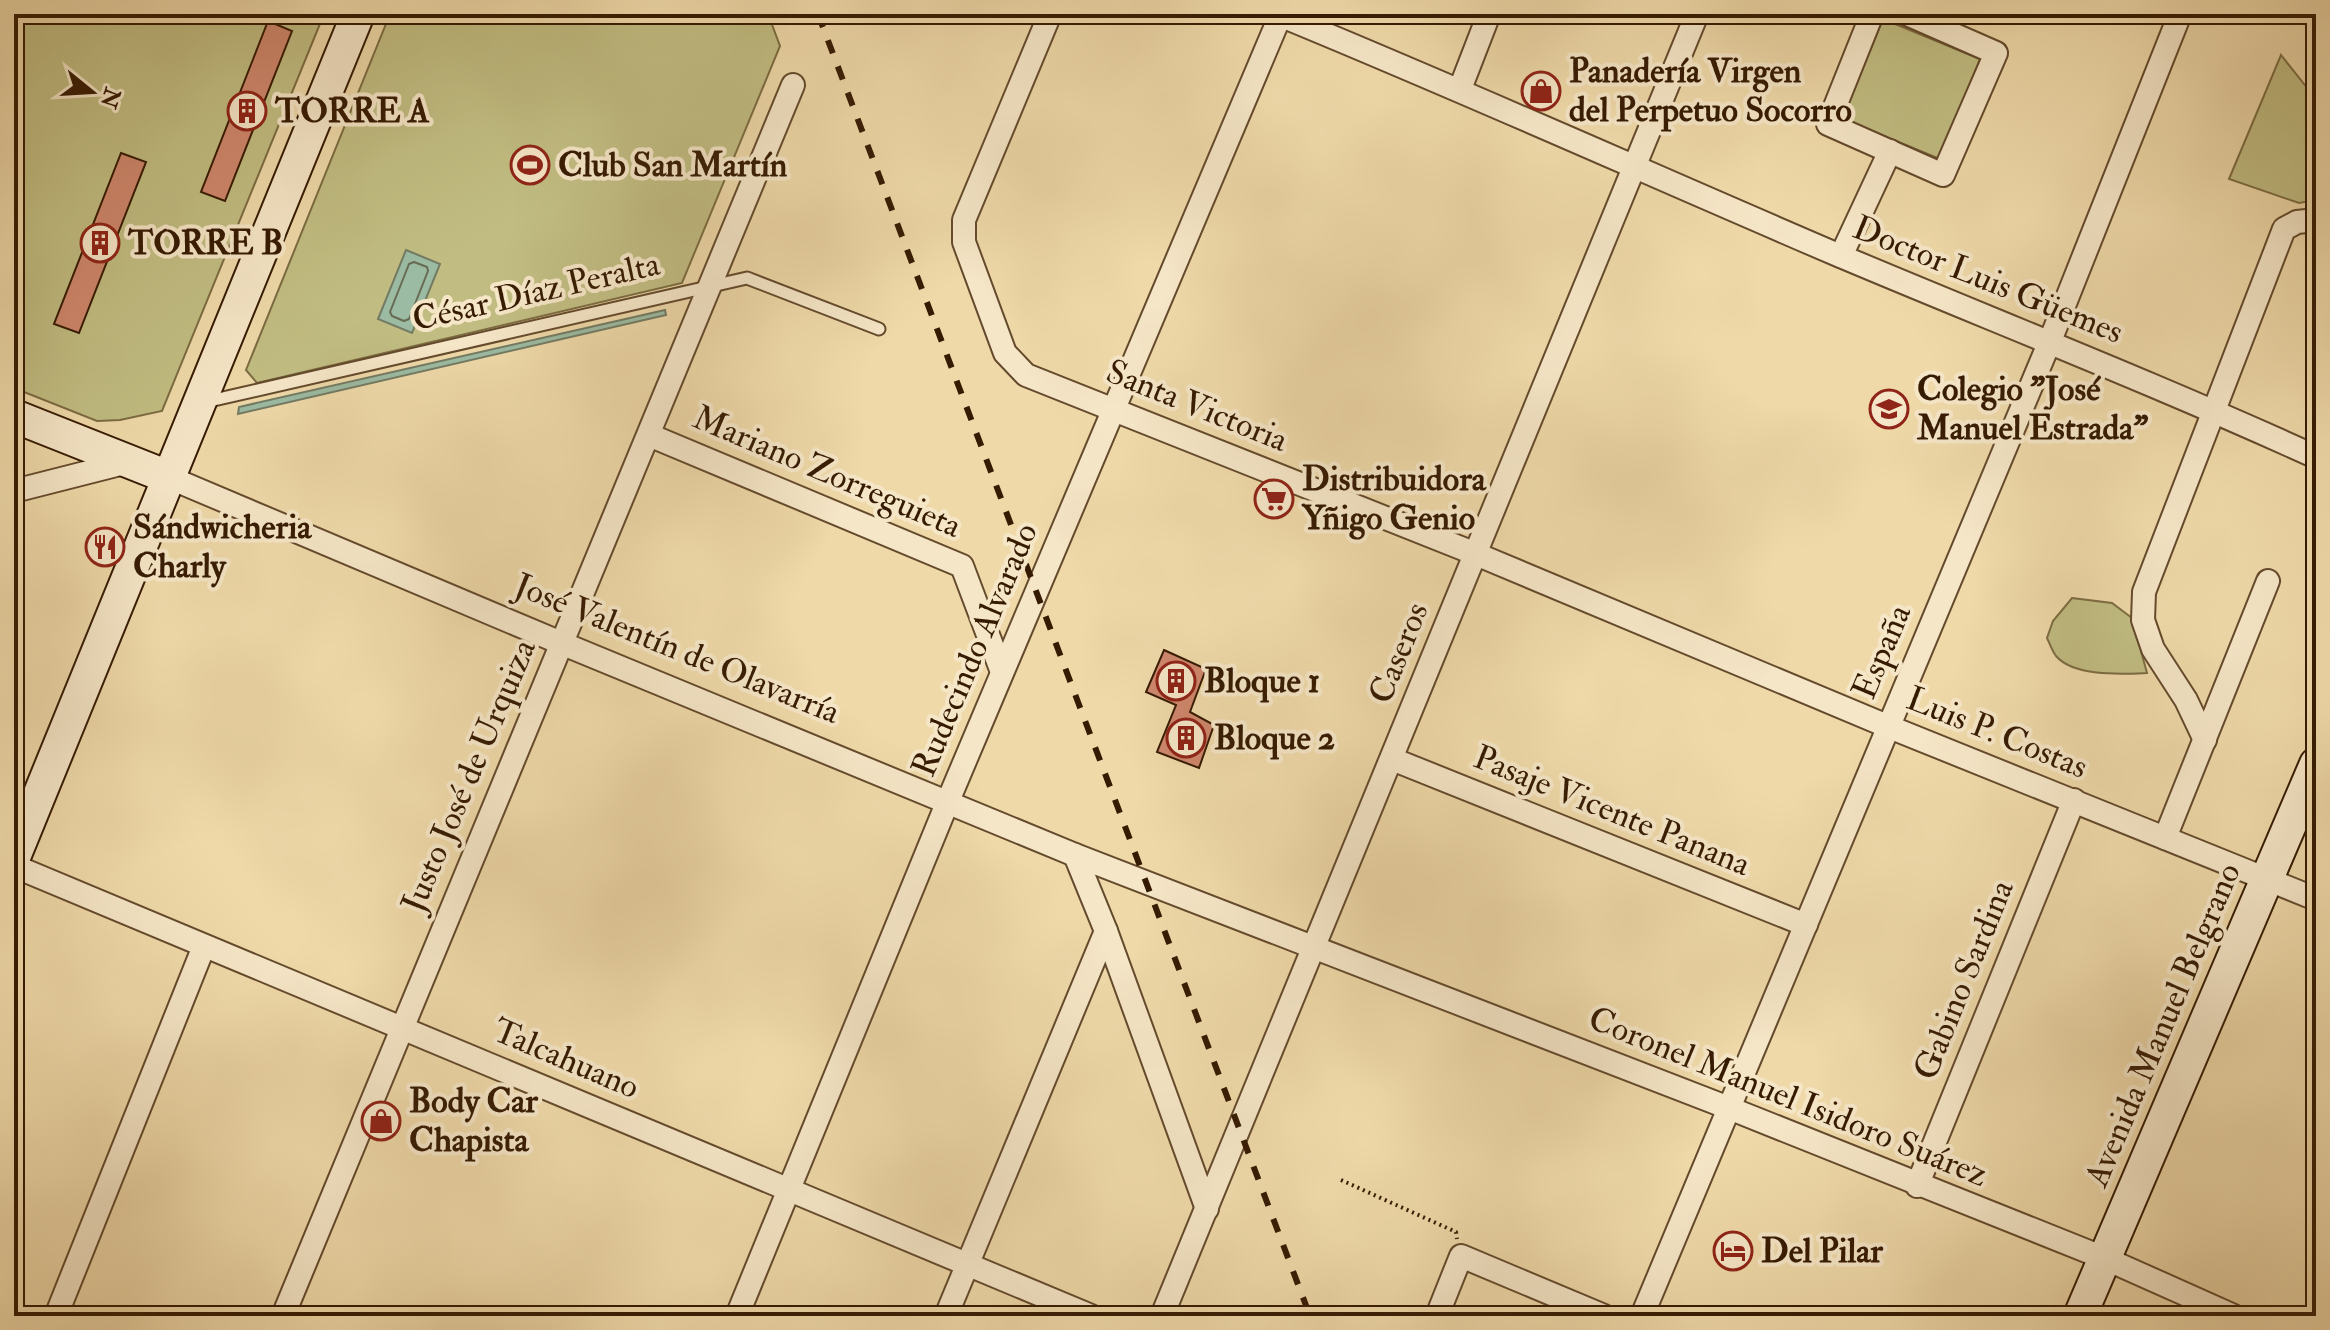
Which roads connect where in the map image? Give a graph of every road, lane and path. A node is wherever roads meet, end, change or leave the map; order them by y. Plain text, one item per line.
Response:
1 (358, 14) edge
2 (1050, 14) edge
3 (1279, 14) edge
4 (1489, 14) edge
5 (1697, 14) edge
6 (1872, 14) edge
7 (1907, 14) edge
8 (2180, 14) edge
9 (793, 85) dead end
10 (1460, 89) junction
11 (1890, 151) junction
12 (1633, 167) junction
13 (2316, 220) edge
14 (1841, 256) junction
15 (709, 287) junction
16 (879, 329) dead end
17 (2050, 341) junction
18 (201, 403) junction
19 (1114, 410) junction
20 (2212, 410) junction
21 (14, 416) edge
22 (649, 435) junction
23 (2316, 457) edge
24 (128, 462) junction
25 (168, 477) junction
26 (14, 491) edge
27 (1476, 554) junction
28 (2268, 581) dead end
29 (561, 643) junction
30 (1002, 672) junction
31 (1887, 726) junction
32 (2205, 740) junction
33 (1392, 759) junction
34 (2316, 764) edge
35 (2074, 800) junction
36 (948, 801) junction
37 (2165, 838) junction
38 (1075, 855) junction
39 (14, 857) edge
40 (14, 866) edge
41 (2267, 878) junction
42 (2316, 899) edge
43 (1806, 925) junction
44 (1106, 931) junction
45 (204, 946) junction
46 (1314, 946) junction
47 (401, 1026) junction
48 (1729, 1108) junction
49 (1341, 1180) dead end
50 (1917, 1186) junction
51 (788, 1190) junction
52 (1207, 1209) junction
53 (1461, 1256) junction
54 (2104, 1258) junction
55 (967, 1264) junction
56 (56, 1316) edge
57 (283, 1316) edge
58 (737, 1316) edge
59 (946, 1316) edge
60 (1091, 1316) edge
61 (1162, 1316) edge
62 (1437, 1316) edge
63 (1604, 1316) edge
64 (1642, 1316) edge
65 (2080, 1316) edge
66 (2234, 1316) edge

1 - 18 main road
2 - 19 street, Santa Victoria
3 - 10 street, Doctor Luis Güemes
3 - 19 street, Rudecindo Alvarado
4 - 10 street
5 - 12 street, Caseros
6 - 11 street
7 - 11 street
8 - 17 street, España
9 - 15 street, Justo José de Urquiza
10 - 12 street, Doctor Luis Güemes
11 - 14 street
12 - 14 street, Doctor Luis Güemes
12 - 27 street, Caseros
13 - 20 street
14 - 17 street, Doctor Luis Güemes
15 - 16 lane, César Díaz Peralta
15 - 18 lane, César Díaz Peralta
15 - 22 street, Justo José de Urquiza
17 - 20 street, Doctor Luis Güemes
17 - 31 street, España
18 - 25 main road
19 - 27 street, Santa Victoria
19 - 30 street, Rudecindo Alvarado
20 - 23 street, Doctor Luis Güemes
20 - 32 street
21 - 24 main road, José Valentín de Olavarría
22 - 29 street, Justo José de Urquiza
22 - 30 street, Mariano Zorreguieta
24 - 25 main road, José Valentín de Olavarría
24 - 26 street
25 - 29 street, José Valentín de Olavarría
25 - 39 main road
27 - 31 street, Luis P. Costas
27 - 33 street, Caseros
28 - 32 street
29 - 36 street, José Valentín de Olavarría
29 - 47 street, Justo José de Urquiza
30 - 36 street, Rudecindo Alvarado
31 - 35 street, Luis P. Costas
31 - 43 street, España
32 - 37 street
33 - 43 street, Pasaje Vicente Panana
33 - 46 street, Caseros
34 - 41 main road, Avenida Manuel Belgrano
35 - 37 street, Luis P. Costas
35 - 50 street, Gabino Sardina
36 - 38 street, José Valentín de Olavarría
36 - 51 street, Rudecindo Alvarado
37 - 41 street, Luis P. Costas
38 - 44 street
38 - 46 street, José Valentín de Olavarría
40 - 45 street, Talcahuano
41 - 42 street, Luis P. Costas
41 - 54 main road, Avenida Manuel Belgrano
43 - 48 street, España
44 - 52 street
44 - 55 street
45 - 47 street, Talcahuano
45 - 56 street
46 - 48 street, Coronel Manuel Isidoro Suárez
46 - 52 street, Caseros
47 - 51 street, Talcahuano
47 - 57 street, Justo José de Urquiza
48 - 50 street, Coronel Manuel Isidoro Suárez
48 - 64 street, España
49 - 53 path
50 - 54 street, Coronel Manuel Isidoro Suárez
51 - 55 street, Talcahuano
51 - 58 street, Rudecindo Alvarado
52 - 61 street, Caseros
53 - 62 street
53 - 63 street
54 - 65 main road, Avenida Manuel Belgrano
54 - 66 street, Coronel Manuel Isidoro Suárez
55 - 59 street
55 - 60 street, Talcahuano

